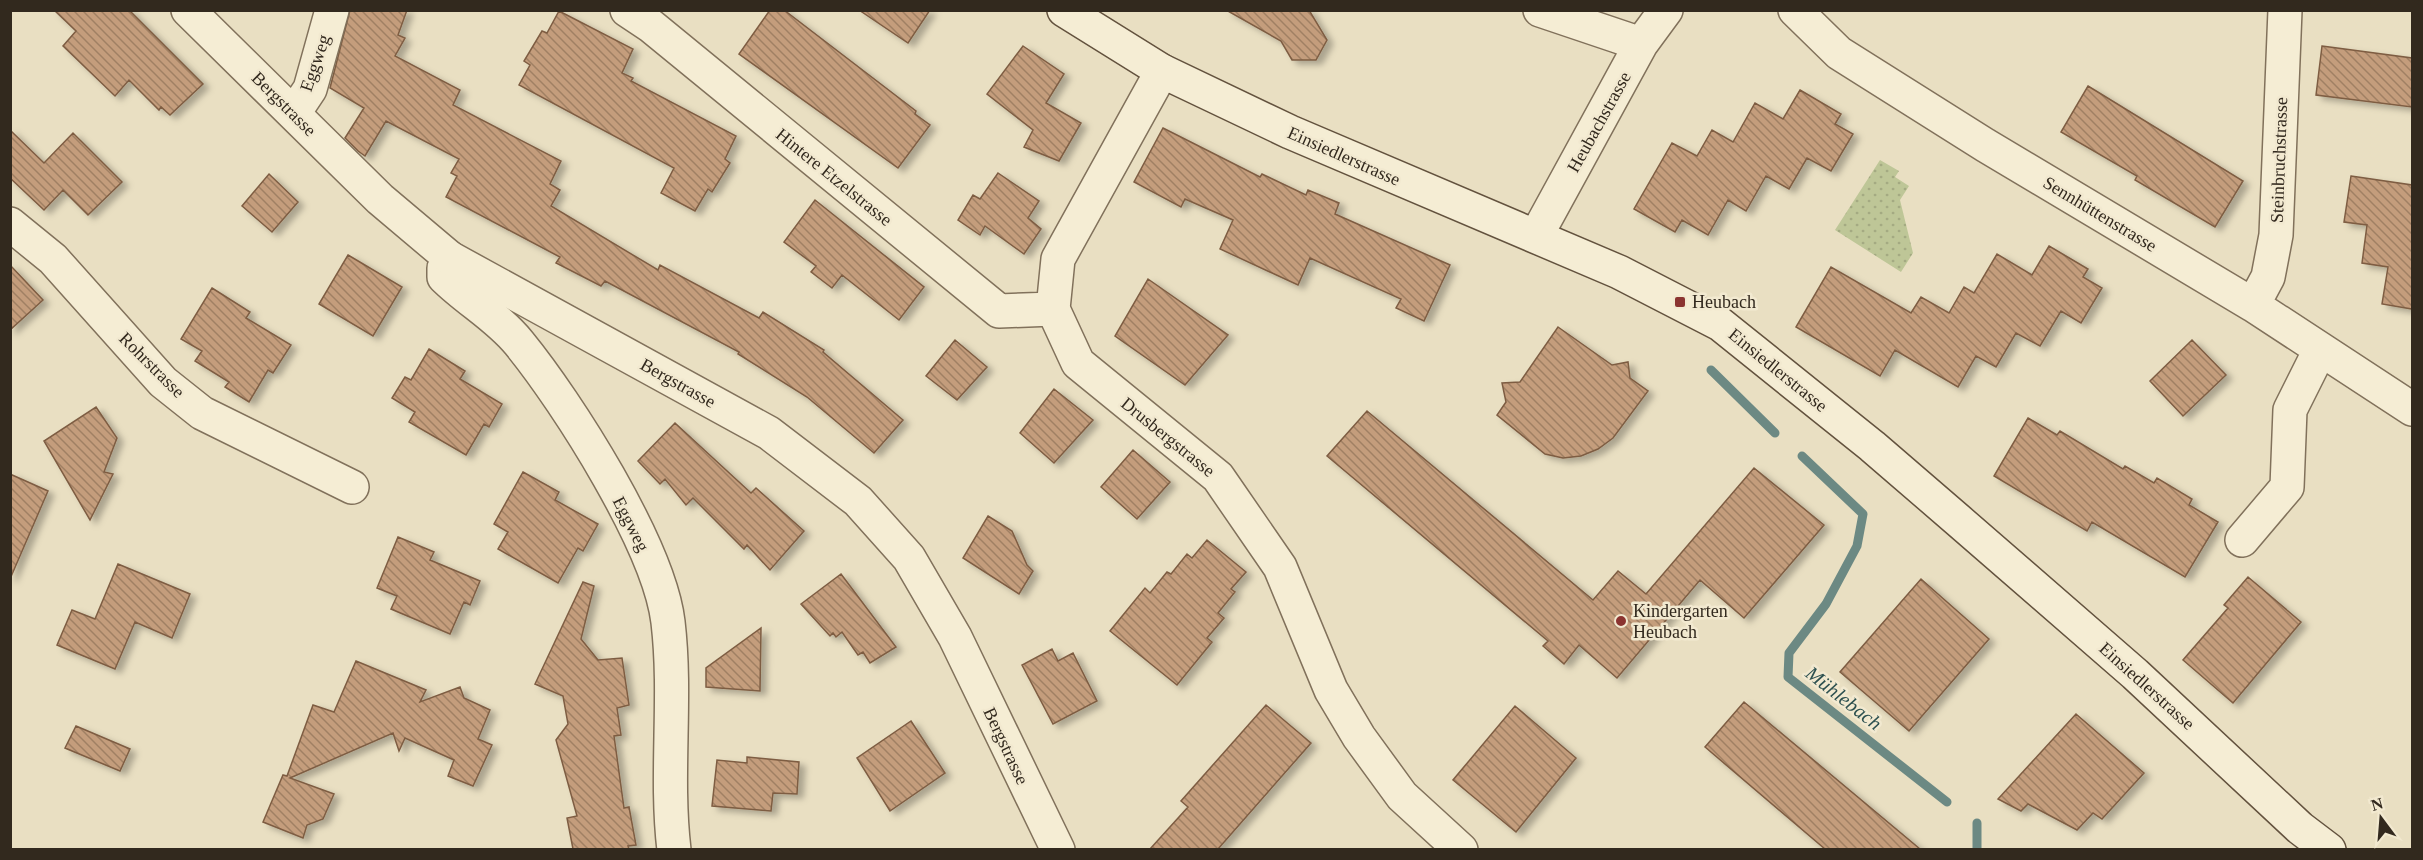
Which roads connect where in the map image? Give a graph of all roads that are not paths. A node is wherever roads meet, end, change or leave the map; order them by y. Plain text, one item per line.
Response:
1 (188, 10) edge
2 (332, 10) edge
3 (627, 10) edge
4 (1064, 10) edge
5 (1666, 10) edge
6 (1795, 10) edge
7 (2285, 10) edge
8 (1540, 11) edge
9 (1641, 44) junction
10 (1162, 71) junction
11 (294, 113) junction
12 (10, 224) edge
13 (1536, 236) junction
14 (450, 258) junction
15 (2253, 305) junction
16 (1053, 309) junction
17 (2320, 350) junction
18 (2412, 409) edge
19 (352, 487) dead end
20 (2242, 540) dead end
21 (674, 849) edge
22 (1058, 849) edge
23 (1461, 849) edge
24 (2329, 849) edge

1 - 11 street, Bergstrasse
2 - 11 street, Eggweg
3 - 16 street, Hintere Etzelstrasse
4 - 10 street, Einsiedlerstrasse
5 - 9 street, Heubachstrasse
6 - 15 street, Sennhüttenstrasse
7 - 15 street, Steinbruchstrasse
8 - 9 street
9 - 13 street, Heubachstrasse
10 - 13 street, Einsiedlerstrasse
10 - 16 street
11 - 14 street, Bergstrasse
12 - 19 street, Rohrstrasse
13 - 24 street, Einsiedlerstrasse
14 - 21 street, Eggweg
14 - 22 street, Bergstrasse
15 - 17 street, Sennhüttenstrasse
16 - 23 street, Drusbergstrasse
17 - 18 street, Sennhüttenstrasse
17 - 20 street

